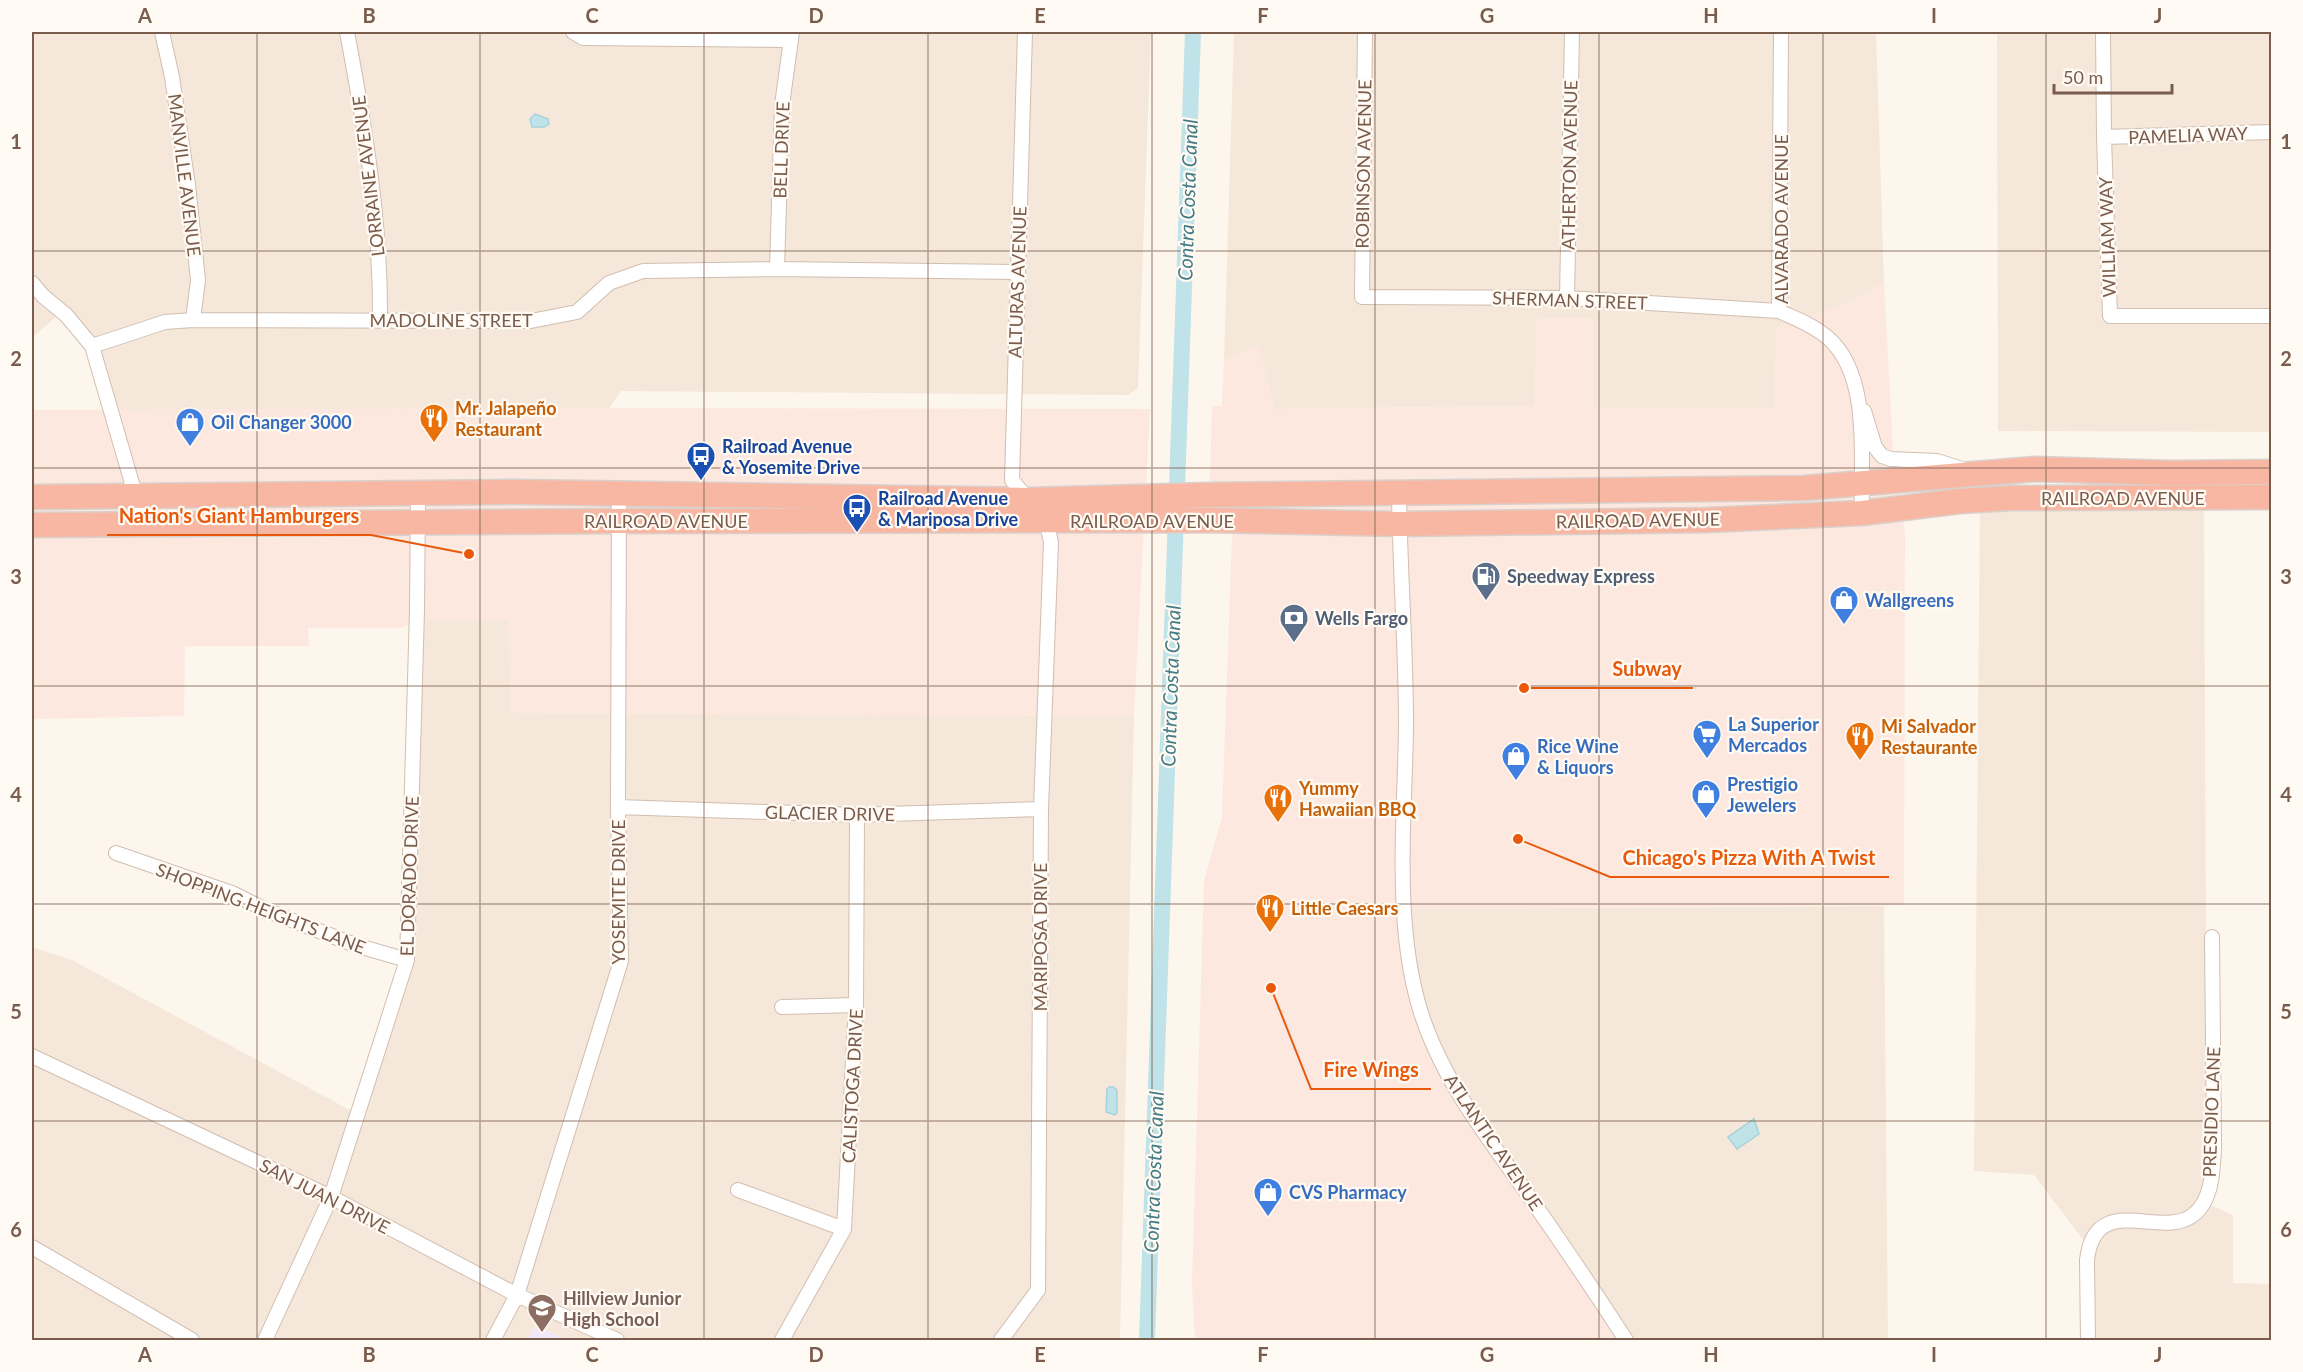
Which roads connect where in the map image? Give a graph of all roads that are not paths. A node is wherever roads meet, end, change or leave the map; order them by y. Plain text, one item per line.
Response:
1 (162, 32) edge
2 (347, 32) edge
3 (573, 32) edge
4 (1025, 32) edge
5 (1365, 32) edge
6 (1572, 32) edge
7 (1781, 32) edge
8 (2103, 32) edge
9 (792, 36) edge
10 (2271, 132) edge
11 (2104, 137) junction
12 (777, 269) junction
13 (1017, 272) junction
14 (32, 283) edge
15 (1362, 297) joint
16 (1567, 298) junction
17 (1779, 311) junction
18 (2271, 316) edge
19 (193, 320) junction
20 (380, 321) junction
21 (92, 346) junction
22 (1857, 391) junction
23 (2271, 472) edge
24 (1979, 474) junction
25 (1861, 484) junction
26 (418, 493) junction
27 (619, 493) junction
28 (1399, 494) junction
29 (32, 497) edge
30 (136, 497) junction
31 (2271, 497) edge
32 (1028, 500) junction
33 (1862, 513) junction
34 (619, 521) junction
35 (1046, 521) junction
36 (418, 522) junction
37 (1399, 524) junction
38 (32, 525) edge
39 (141, 525) junction
40 (618, 807) junction
41 (1041, 809) junction
42 (857, 815) junction
43 (116, 853) dead end
44 (2212, 937) dead end
45 (407, 960) junction
46 (856, 1005) junction
47 (782, 1007) dead end
48 (32, 1056) edge
49 (738, 1190) dead end
50 (332, 1197) junction
51 (844, 1229) junction
52 (32, 1247) edge
53 (516, 1295) junction
54 (192, 1341) edge
55 (265, 1341) edge
56 (493, 1341) edge
57 (617, 1341) edge
58 (782, 1341) edge
59 (1001, 1341) edge
60 (1626, 1341) edge
61 (2088, 1341) edge

1 - 19 street, MANVILLE AVENUE
2 - 20 street, LORRAINE AVENUE
3 - 9 street
4 - 13 street, ALTURAS AVENUE
5 - 15 street, ROBINSON AVENUE
6 - 16 street, ATHERTON AVENUE
7 - 17 street, ALVARADO AVENUE
8 - 11 street, WILLIAM WAY
9 - 12 street, BELL DRIVE
10 - 11 street, PAMELIA WAY
11 - 18 street, WILLIAM WAY
12 - 13 street, MADOLINE STREET
12 - 20 street, MADOLINE STREET
13 - 32 street, ALTURAS AVENUE
14 - 21 street
15 - 16 street, SHERMAN STREET
16 - 17 street, SHERMAN STREET
17 - 22 street, ALVARADO AVENUE
19 - 20 street, MADOLINE STREET
19 - 21 street, MADOLINE STREET
21 - 30 street
22 - 24 street
22 - 25 street, ALVARADO AVENUE
23 - 24 highway, RAILROAD AVENUE
24 - 25 highway, RAILROAD AVENUE
25 - 28 highway, RAILROAD AVENUE
25 - 33 street, ALVARADO AVENUE
26 - 27 highway, RAILROAD AVENUE
26 - 30 highway, RAILROAD AVENUE
26 - 36 street, EL DORADO DRIVE
27 - 32 highway, RAILROAD AVENUE
27 - 34 street, YOSEMITE DRIVE
28 - 32 highway, RAILROAD AVENUE
28 - 37 street, ATLANTIC AVENUE
29 - 30 highway, RAILROAD AVENUE
30 - 39 street
31 - 33 highway, RAILROAD AVENUE
32 - 35 street, ALTURAS AVENUE
33 - 37 highway, RAILROAD AVENUE
34 - 35 highway, RAILROAD AVENUE
34 - 36 highway, RAILROAD AVENUE
34 - 40 street, YOSEMITE DRIVE
35 - 37 highway, RAILROAD AVENUE
35 - 41 street, MARIPOSA DRIVE
36 - 39 highway, RAILROAD AVENUE
36 - 45 street, EL DORADO DRIVE
37 - 60 street, ATLANTIC AVENUE
38 - 39 highway, RAILROAD AVENUE
40 - 42 street, GLACIER DRIVE
40 - 53 street, YOSEMITE DRIVE
41 - 42 street, GLACIER DRIVE
41 - 59 street, MARIPOSA DRIVE
42 - 46 street, CALISTOGA DRIVE
43 - 45 street, SHOPPING HEIGHTS LANE
44 - 61 street, PRESIDIO LANE
45 - 50 street, EL DORADO DRIVE
46 - 47 street
46 - 51 street, CALISTOGA DRIVE
48 - 50 street, SAN JUAN DRIVE
49 - 51 street
50 - 53 street, SAN JUAN DRIVE
50 - 55 street, EL DORADO DRIVE
51 - 58 street, CALISTOGA DRIVE
52 - 54 street
53 - 56 street, YOSEMITE DRIVE
53 - 57 street, SAN JUAN DRIVE

